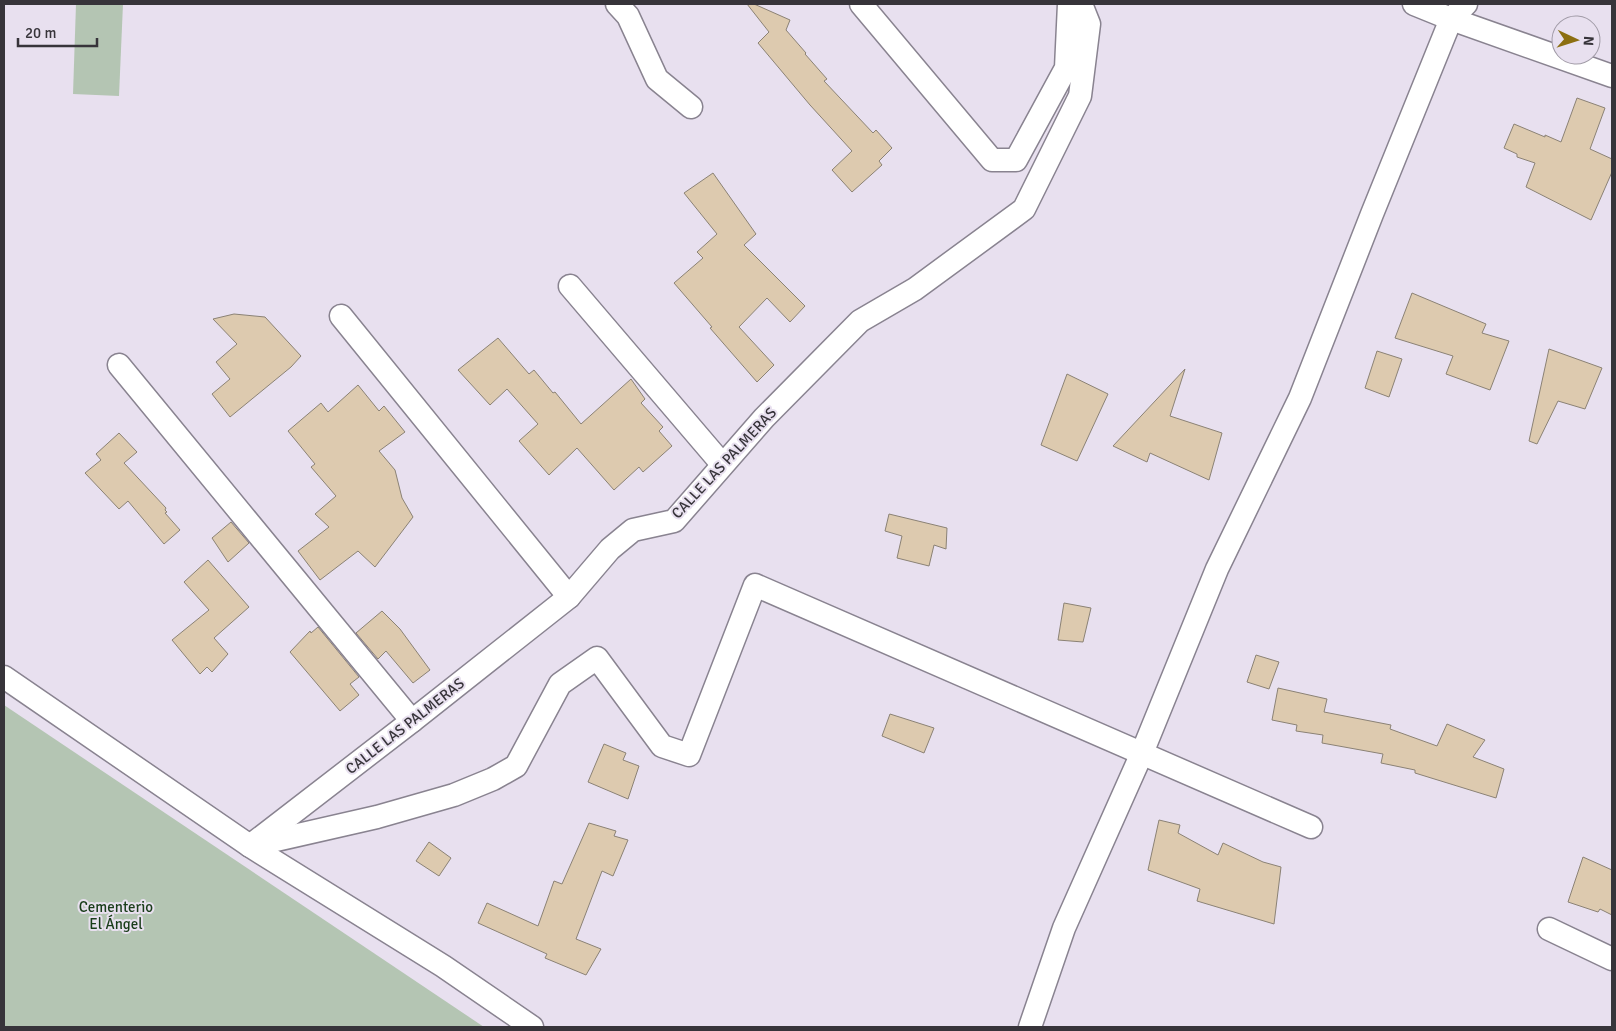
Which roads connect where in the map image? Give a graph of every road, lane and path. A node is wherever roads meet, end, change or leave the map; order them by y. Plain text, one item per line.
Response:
1 (861, 4) edge
2 (1069, 4) edge
3 (1082, 4) edge
4 (1414, 4) edge
5 (625, 8) edge
6 (1459, 11) edge
7 (1612, 76) edge
8 (691, 107) dead end
9 (570, 286) dead end
10 (341, 316) dead end
11 (119, 365) dead end
12 (722, 464) junction
13 (569, 597) junction
14 (4, 677) edge
15 (412, 722) junction
16 (1142, 753) junction
17 (1311, 827) dead end
18 (250, 846) junction
19 (1549, 929) dead end
20 (1612, 959) edge
21 (532, 1027) edge
22 (1030, 1027) edge

1 - 2 street
3 - 12 street, CALLE LAS PALMERAS
4 - 6 street
5 - 8 street
6 - 7 street
6 - 16 street
9 - 12 street
10 - 13 street
11 - 15 street
12 - 13 street, CALLE LAS PALMERAS
13 - 15 street, CALLE LAS PALMERAS
14 - 18 street
15 - 18 street, CALLE LAS PALMERAS
16 - 17 street
16 - 18 street
16 - 22 street
18 - 21 street
19 - 20 street

